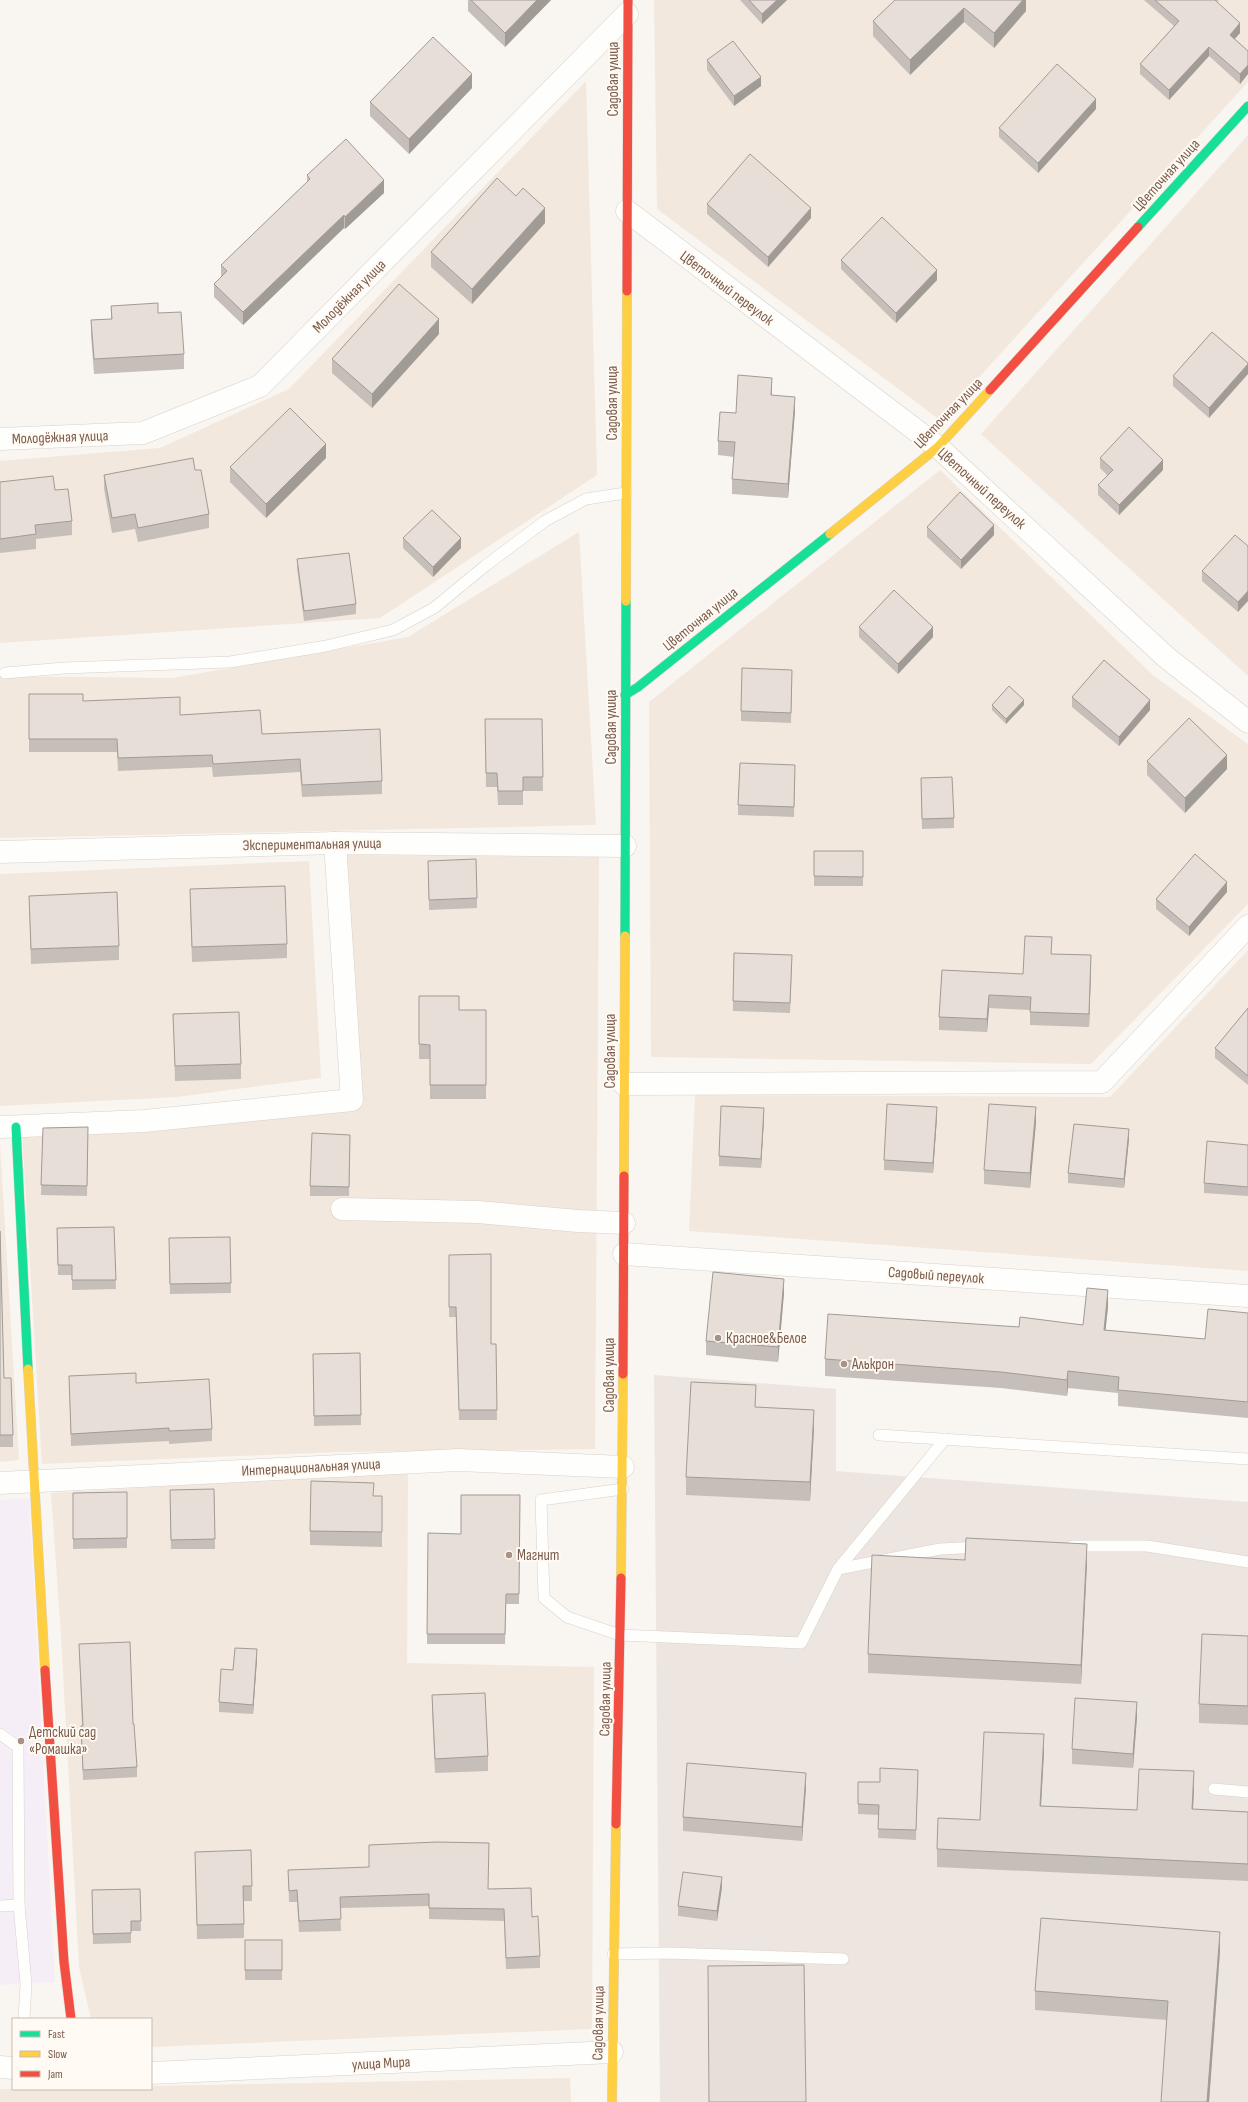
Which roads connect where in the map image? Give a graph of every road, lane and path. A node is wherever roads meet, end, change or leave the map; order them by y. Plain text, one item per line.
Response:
1 (627, 7) edge
2 (1248, 106) edge
3 (627, 211) junction
4 (0, 439) edge
5 (938, 447) junction
6 (626, 493) junction
7 (5, 673) dead end
8 (625, 695) junction
9 (1248, 722) edge
10 (335, 843) junction
11 (625, 846) junction
12 (0, 852) edge
13 (1248, 926) edge
14 (624, 1084) junction
15 (8, 1127) edge
16 (342, 1209) dead end
17 (624, 1223) junction
18 (624, 1254) junction
19 (1248, 1296) edge
20 (879, 1435) dead end
21 (945, 1439) junction
22 (1248, 1459) edge
23 (623, 1467) junction
24 (32, 1480) junction
25 (0, 1483) edge
26 (623, 1489) junction
27 (994, 1546) edge
28 (1063, 1546) edge
29 (1248, 1562) edge
30 (838, 1568) junction
31 (620, 1635) junction
32 (0, 1734) edge
33 (1214, 1790) dead end
34 (1248, 1792) edge
35 (19, 1905) junction
36 (0, 1906) edge
37 (613, 1954) junction
38 (843, 1959) dead end
39 (24, 2018) edge
40 (71, 2018) edge
41 (612, 2052) junction
42 (0, 2067) edge
43 (12, 2068) edge
44 (152, 2073) edge
45 (612, 2102) edge

1 - 3 main road, Садовая улица
1 - 4 street, Молодёжная улица
2 - 5 main road, Цветочная улица
3 - 5 street, Цветочный переулок
3 - 6 main road, Садовая улица
5 - 8 main road, Цветочная улица
5 - 9 street, Цветочный переулок
6 - 7 lane
6 - 8 main road, Садовая улица
8 - 11 main road, Садовая улица
10 - 11 street, Экспериментальная улица
10 - 12 street, Экспериментальная улица
10 - 15 street
11 - 14 main road, Садовая улица
13 - 14 street
14 - 17 main road, Садовая улица
15 - 24 main road
16 - 17 street
17 - 18 main road, Садовая улица
18 - 19 street, Садовый переулок
18 - 23 main road, Садовая улица
20 - 21 lane
21 - 22 lane
21 - 30 lane
23 - 24 street, Интернациональная улица
23 - 26 main road, Садовая улица
24 - 25 street, Интернациональная улица
24 - 40 main road
26 - 31 main road, Садовая улица
26 - 31 lane
27 - 30 lane
28 - 29 lane
30 - 31 lane
31 - 37 main road, Садовая улица
32 - 35 lane
33 - 34 lane
35 - 36 lane
35 - 39 lane
37 - 38 lane
37 - 41 main road, Садовая улица
41 - 44 street, улица Мира
41 - 45 main road, Садовая улица
42 - 43 street

